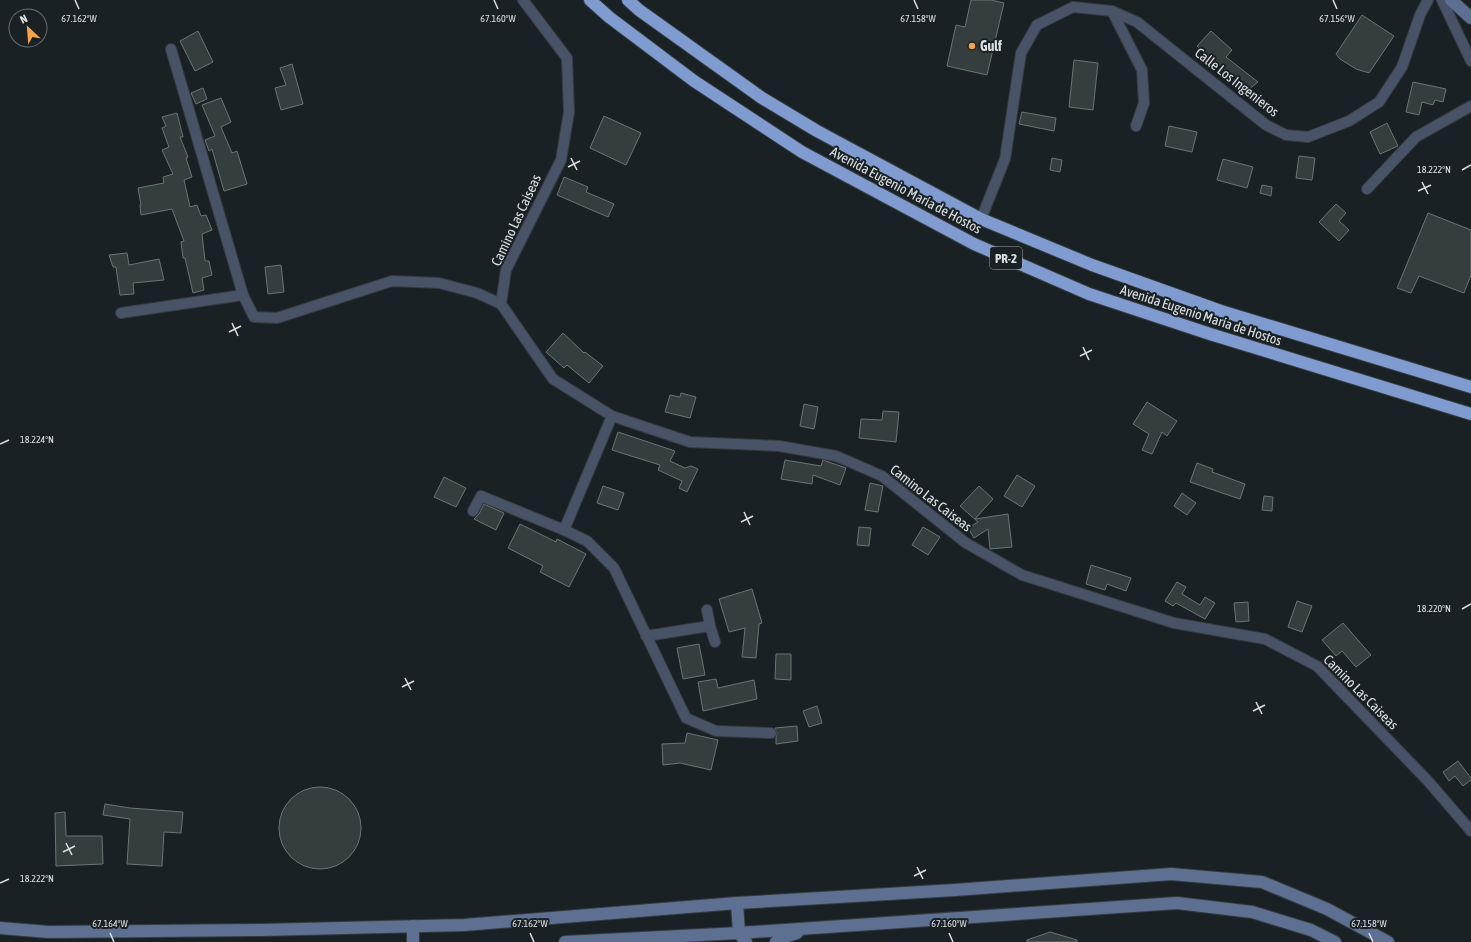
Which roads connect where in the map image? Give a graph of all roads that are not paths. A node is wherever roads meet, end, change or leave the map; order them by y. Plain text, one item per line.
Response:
1 (523, 0) edge
2 (590, 0) edge
3 (628, 0) edge
4 (1428, 0) edge
5 (1442, 0) edge
6 (1451, 0) edge
7 (1112, 11) junction
8 (1471, 18) edge
9 (171, 49) dead end
10 (1471, 61) edge
11 (1471, 106) edge
12 (1136, 126) dead end
13 (1367, 189) dead end
14 (981, 219) junction
15 (243, 295) junction
16 (501, 304) junction
17 (121, 313) dead end
18 (1471, 387) edge
19 (1471, 414) edge
20 (612, 416) junction
21 (473, 511) dead end
22 (564, 530) junction
23 (707, 610) dead end
24 (710, 626) junction
25 (646, 636) junction
26 (715, 642) dead end
27 (771, 733) dead end
28 (1471, 831) edge
29 (737, 903) junction
30 (413, 926) junction
31 (0, 928) edge
32 (813, 928) junction
33 (643, 938) junction
34 (740, 939) edge
35 (413, 942) edge
36 (565, 942) edge
37 (661, 942) edge
38 (776, 942) edge
39 (1335, 942) edge
40 (1388, 942) edge

1 - 16 street, Camino Las Caiseas
2 - 19 highway, Avenida Eugenio María de Hostos / PR-2
3 - 14 highway, Avenida Eugenio María de Hostos / PR-2
4 - 7 street, Calle Los Ingenieros
5 - 10 street
6 - 8 street
7 - 12 street
7 - 14 street, Calle Los Ingenieros
9 - 15 street
11 - 13 street
14 - 18 highway, Avenida Eugenio María de Hostos / PR-2
15 - 16 street
15 - 17 street
16 - 20 street, Camino Las Caiseas
20 - 22 street
20 - 28 street, Camino Las Caiseas
21 - 22 street
22 - 25 street
23 - 24 street
24 - 25 street
24 - 26 street
25 - 27 street
29 - 30 street
29 - 34 street
29 - 40 street
30 - 31 street
30 - 35 street
32 - 34 street
32 - 38 street
32 - 39 street
33 - 34 street
33 - 36 street
33 - 37 street

